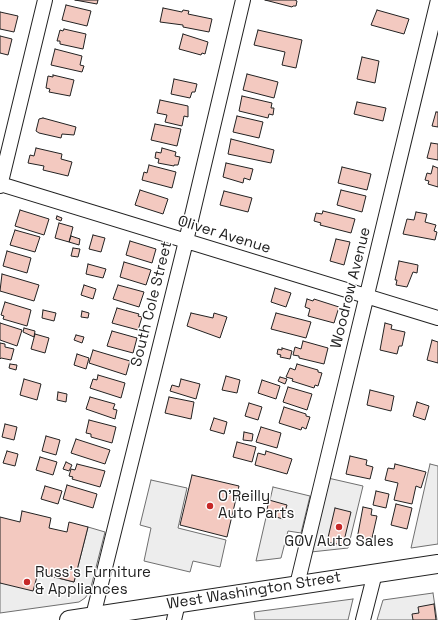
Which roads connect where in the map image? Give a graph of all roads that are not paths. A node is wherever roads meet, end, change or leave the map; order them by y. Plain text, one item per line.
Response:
1 (45, 0) edge
2 (242, 0) edge
3 (438, 0) edge
4 (0, 184) edge
5 (186, 241) junction
6 (366, 297) junction
7 (438, 318) edge
8 (438, 564) edge
9 (375, 573) junction
10 (297, 585) junction
11 (176, 612) edge
12 (93, 616) junction
13 (70, 620) edge
14 (363, 620) edge

1 - 4 street
2 - 5 street, South Cole Street
3 - 6 street, Woodrow Avenue
4 - 5 street, Oliver Avenue
5 - 6 street, Oliver Avenue
5 - 12 street, South Cole Street
6 - 7 street, Oliver Avenue
6 - 10 street, Woodrow Avenue
8 - 9 main road, West Washington Street
9 - 10 main road, West Washington Street
9 - 14 street
10 - 11 main road, West Washington Street
11 - 12 main road, West Washington Street
12 - 13 main road, West Washington Street

